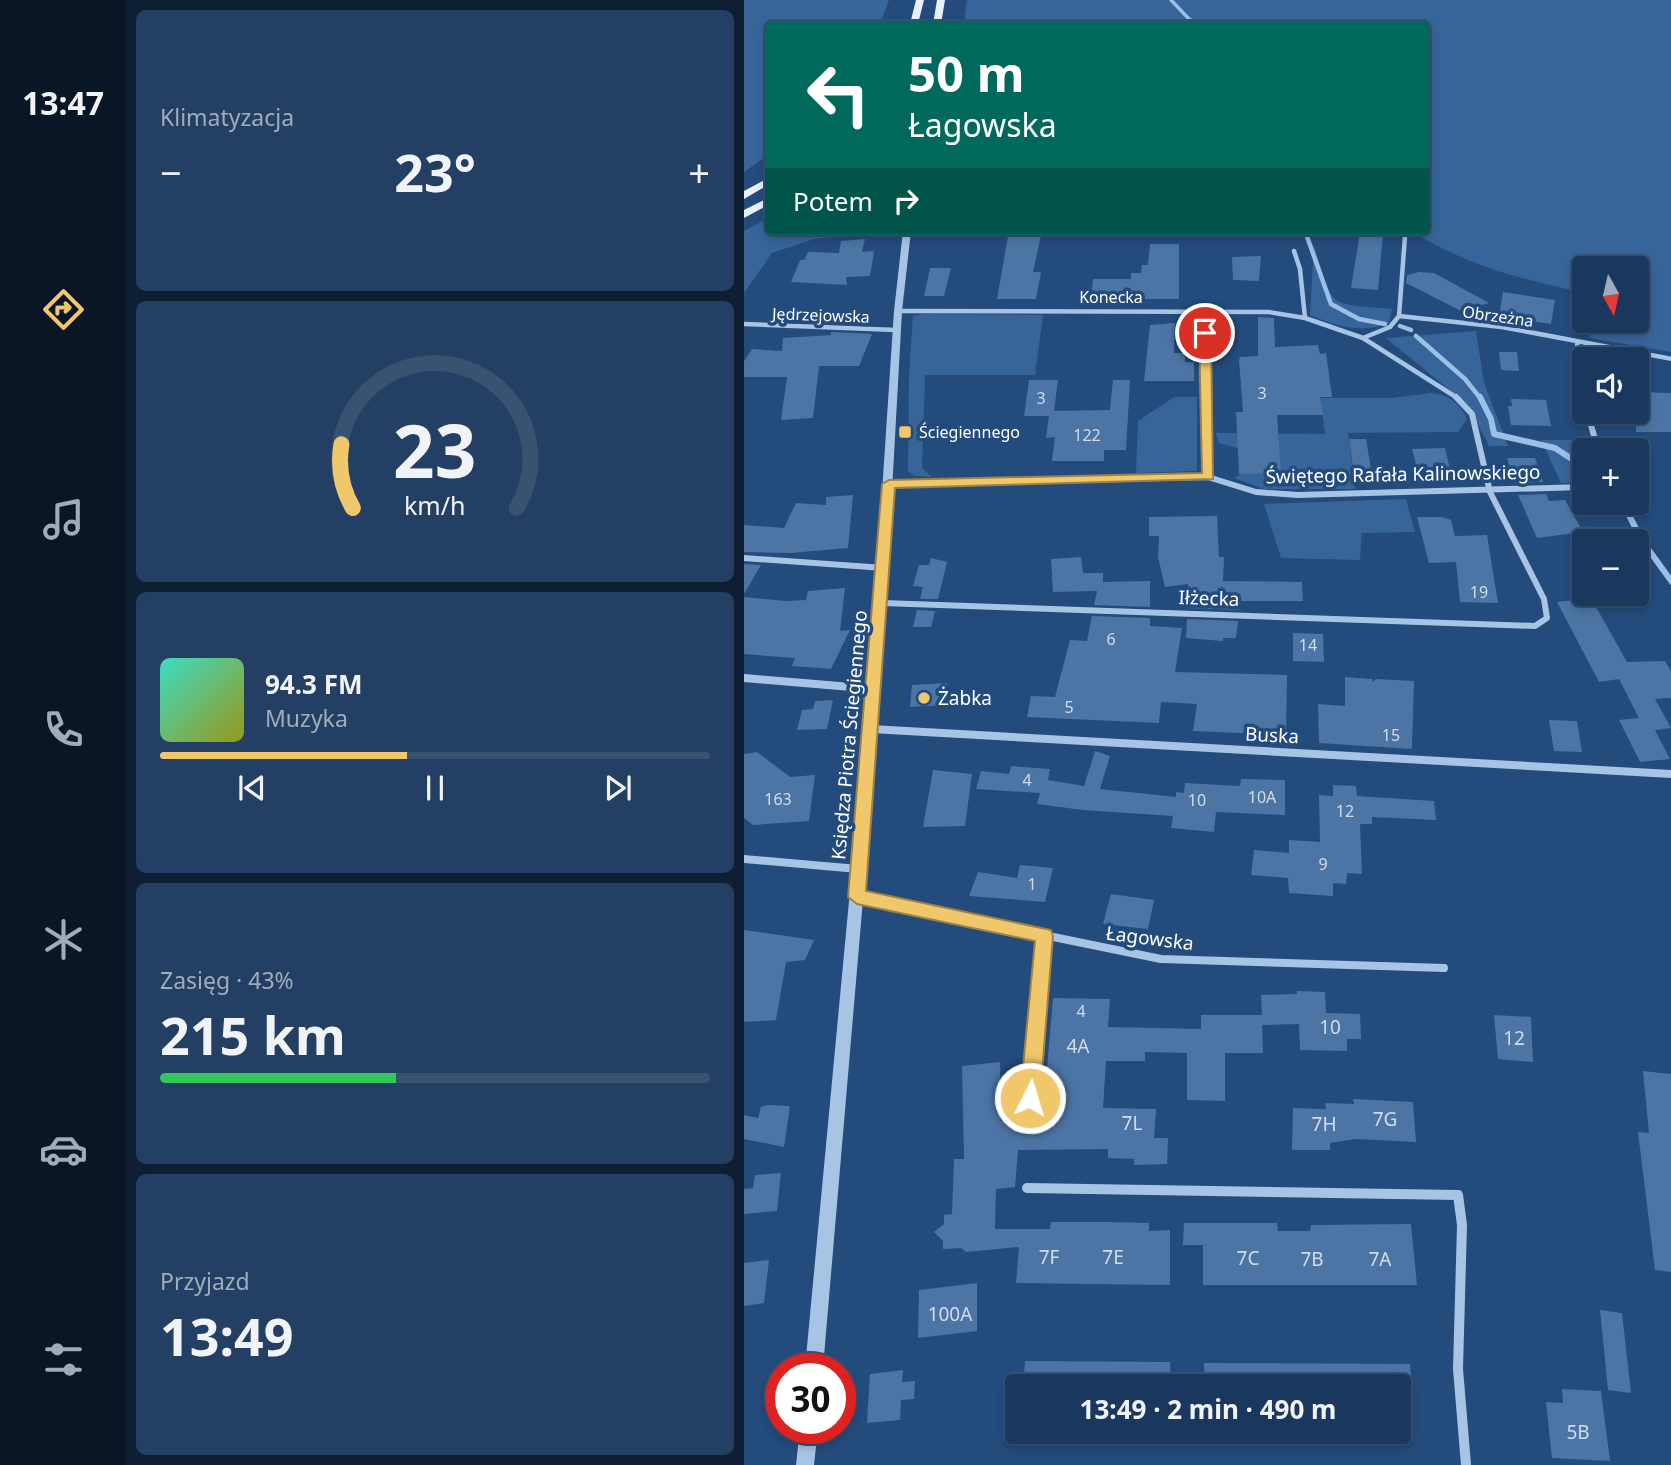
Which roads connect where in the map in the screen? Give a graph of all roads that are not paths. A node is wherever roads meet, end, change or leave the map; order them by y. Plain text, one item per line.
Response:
1 (920, 0) edge
2 (941, 0) edge
3 (915, 21) edge
4 (938, 21) edge
5 (765, 183) edge
6 (744, 196) edge
7 (765, 203) edge
8 (744, 215) edge
9 (907, 235) edge
10 (1405, 236) dead end
11 (1294, 251) dead end
12 (898, 311) junction
13 (1205, 312) junction
14 (1399, 316) junction
15 (1305, 318) junction
16 (744, 324) edge
17 (896, 330) junction
18 (1363, 338) junction
19 (1578, 341) junction
20 (1578, 347) edge
21 (1671, 359) edge
22 (1208, 477) junction
23 (889, 484) junction
24 (1572, 488) edge
25 (1490, 492) junction
26 (744, 558) edge
27 (884, 568) junction
28 (882, 603) junction
29 (1535, 626) joint
30 (744, 678) edge
31 (875, 689) junction
32 (871, 729) junction
33 (1671, 774) edge
34 (744, 859) edge
35 (858, 869) junction
36 (857, 897) junction
37 (1044, 936) junction
38 (1444, 968) dead end
39 (1030, 1098) dead end
40 (1027, 1188) dead end
41 (815, 1353) edge
42 (807, 1444) edge
43 (805, 1465) edge
44 (1466, 1465) edge

1 - 3 main road
2 - 4 main road
5 - 6 main road
7 - 8 main road
9 - 12 street, Księdza Piotra Ściegiennego
10 - 14 street
11 - 15 street
12 - 13 street, Konecka
12 - 17 street, Księdza Piotra Ściegiennego
13 - 15 street, Konecka
13 - 22 street
14 - 18 street
14 - 19 street, Obrzeżna
15 - 18 street, Konecka
16 - 17 street, Jędrzejowska
17 - 23 street, Księdza Piotra Ściegiennego
18 - 25 street, Konecka
19 - 20 street
19 - 21 street, Obrzeżna
22 - 23 street, Świętego Rafała Kalinowskiego
22 - 25 street, Świętego Rafała Kalinowskiego
23 - 27 street, Księdza Piotra Ściegiennego
24 - 25 street, Świętego Rafała Kalinowskiego
25 - 29 street, Konecka
26 - 27 street
27 - 28 street, Księdza Piotra Ściegiennego
28 - 29 street, Iłżecka
28 - 31 street, Księdza Piotra Ściegiennego
30 - 31 street
31 - 32 street, Księdza Piotra Ściegiennego
32 - 33 street, Buska
32 - 35 street, Księdza Piotra Ściegiennego
34 - 35 street
35 - 36 street, Księdza Piotra Ściegiennego
36 - 37 street, Łagowska
36 - 41 street, Księdza Piotra Ściegiennego
37 - 38 street, Łagowska
37 - 39 street
40 - 44 street
42 - 43 street

